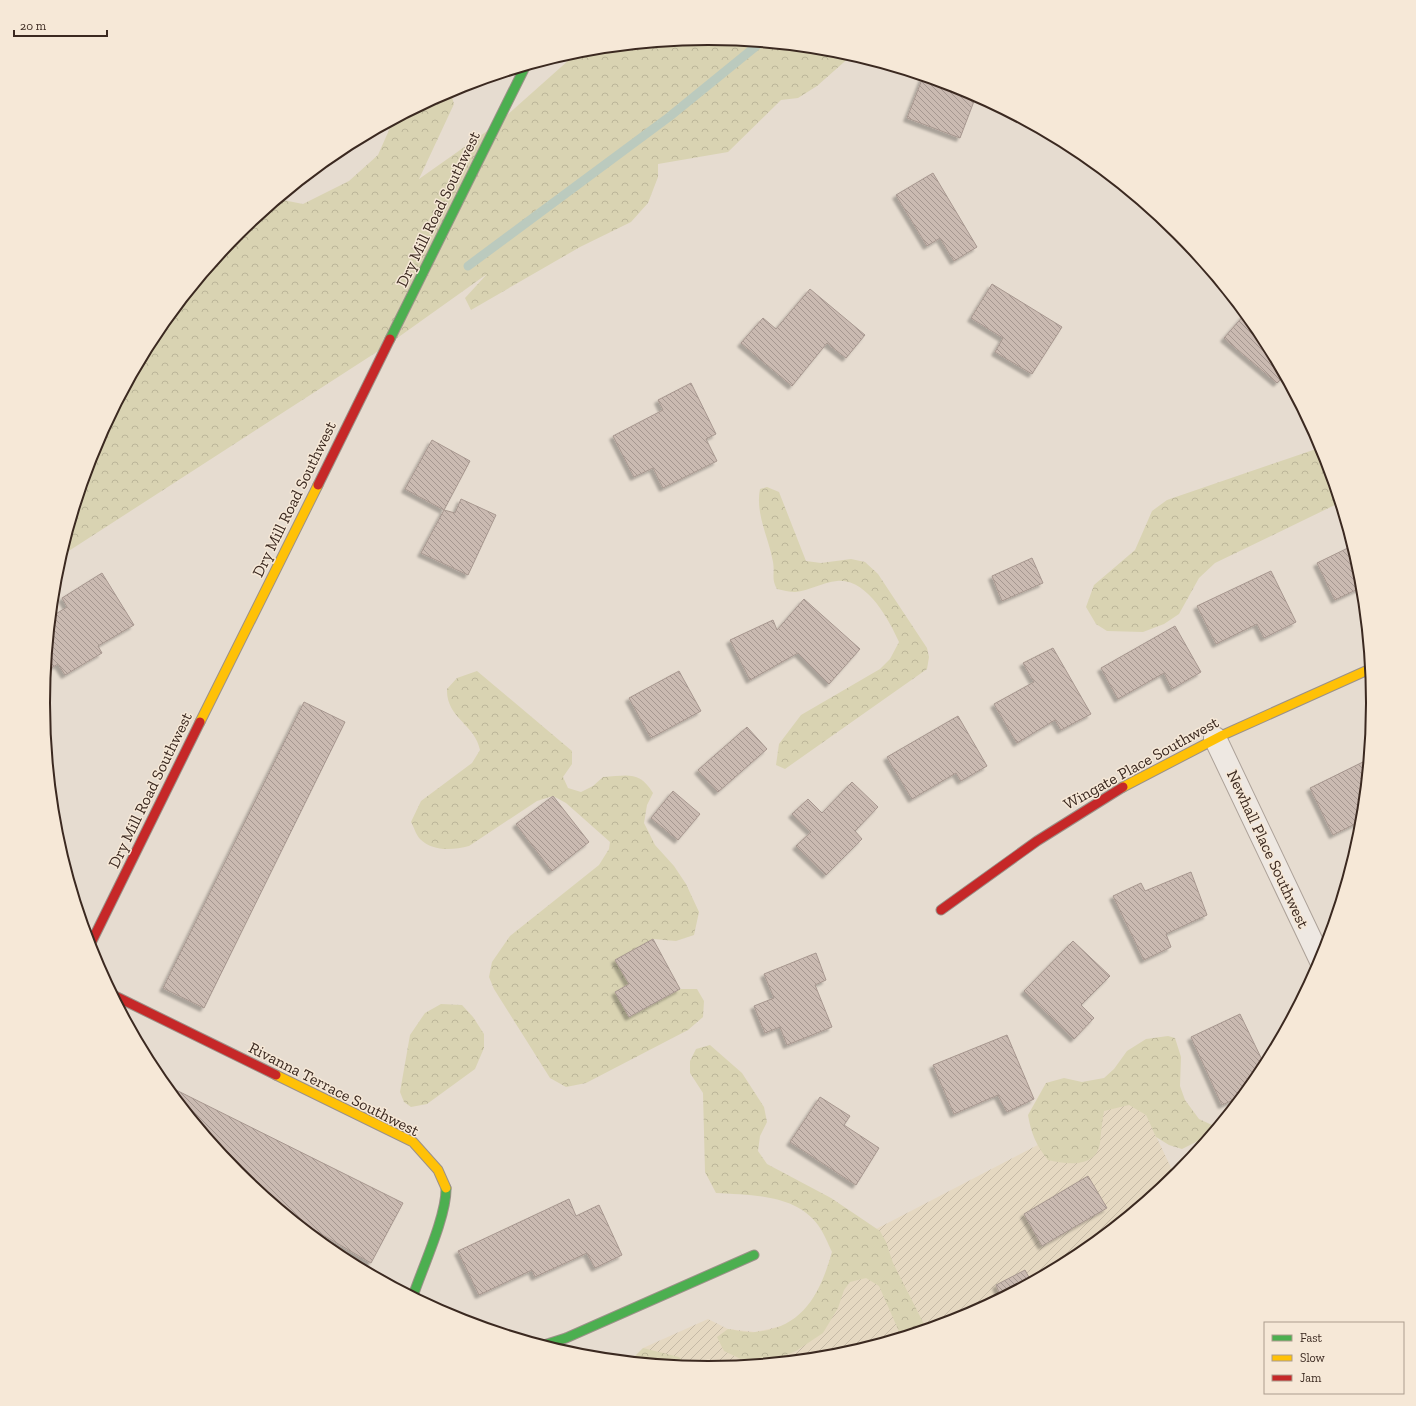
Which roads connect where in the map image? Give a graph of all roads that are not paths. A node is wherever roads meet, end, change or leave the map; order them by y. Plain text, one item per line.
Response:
1 (523, 72) edge
2 (1365, 671) edge
3 (1215, 738) junction
4 (941, 910) dead end
5 (94, 938) edge
6 (1317, 952) edge
7 (120, 998) edge
8 (754, 1255) dead end
9 (414, 1292) edge
10 (553, 1342) edge

1 - 5 street, Dry Mill Road Southwest
2 - 3 street, Wingate Place Southwest
3 - 4 street, Wingate Place Southwest
3 - 6 street, Newhall Place Southwest
7 - 9 street, Rivanna Terrace Southwest
8 - 10 street

